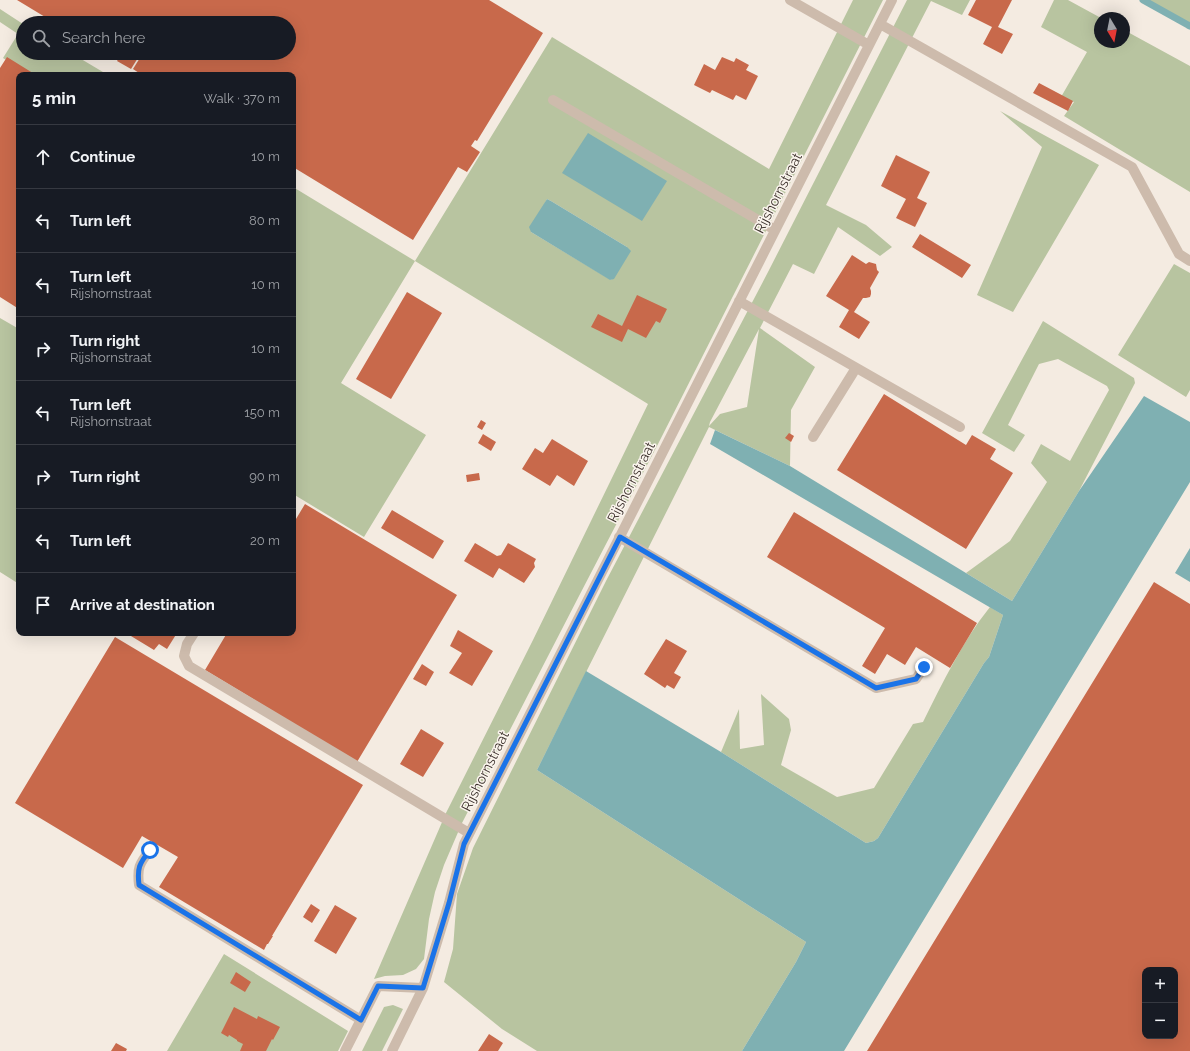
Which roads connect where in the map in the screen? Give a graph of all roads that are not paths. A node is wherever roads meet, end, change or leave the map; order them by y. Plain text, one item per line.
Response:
1 (790, 0) edge
2 (892, 0) edge
3 (880, 24) junction
4 (869, 45) junction
5 (552, 100) dead end
6 (775, 230) junction
7 (1190, 261) edge
8 (739, 301) junction
9 (856, 368) junction
10 (960, 427) dead end
11 (813, 437) dead end
12 (620, 537) junction
13 (192, 636) edge
14 (924, 667) dead end
15 (469, 833) junction
16 (150, 850) dead end
17 (423, 988) junction
18 (361, 1020) junction
19 (345, 1051) edge
20 (392, 1051) edge

1 - 4 street
2 - 3 street, Rijshornstraat
3 - 4 street, Rijshornstraat
3 - 7 street
4 - 6 street, Rijshornstraat
5 - 6 street
6 - 8 street, Rijshornstraat
8 - 9 street
8 - 12 street, Rijshornstraat
9 - 10 street
9 - 11 street
12 - 14 street
12 - 15 street, Rijshornstraat
13 - 15 street
15 - 17 street, Rijshornstraat
16 - 18 street
17 - 18 street
17 - 20 street, Rijshornstraat
18 - 19 street

